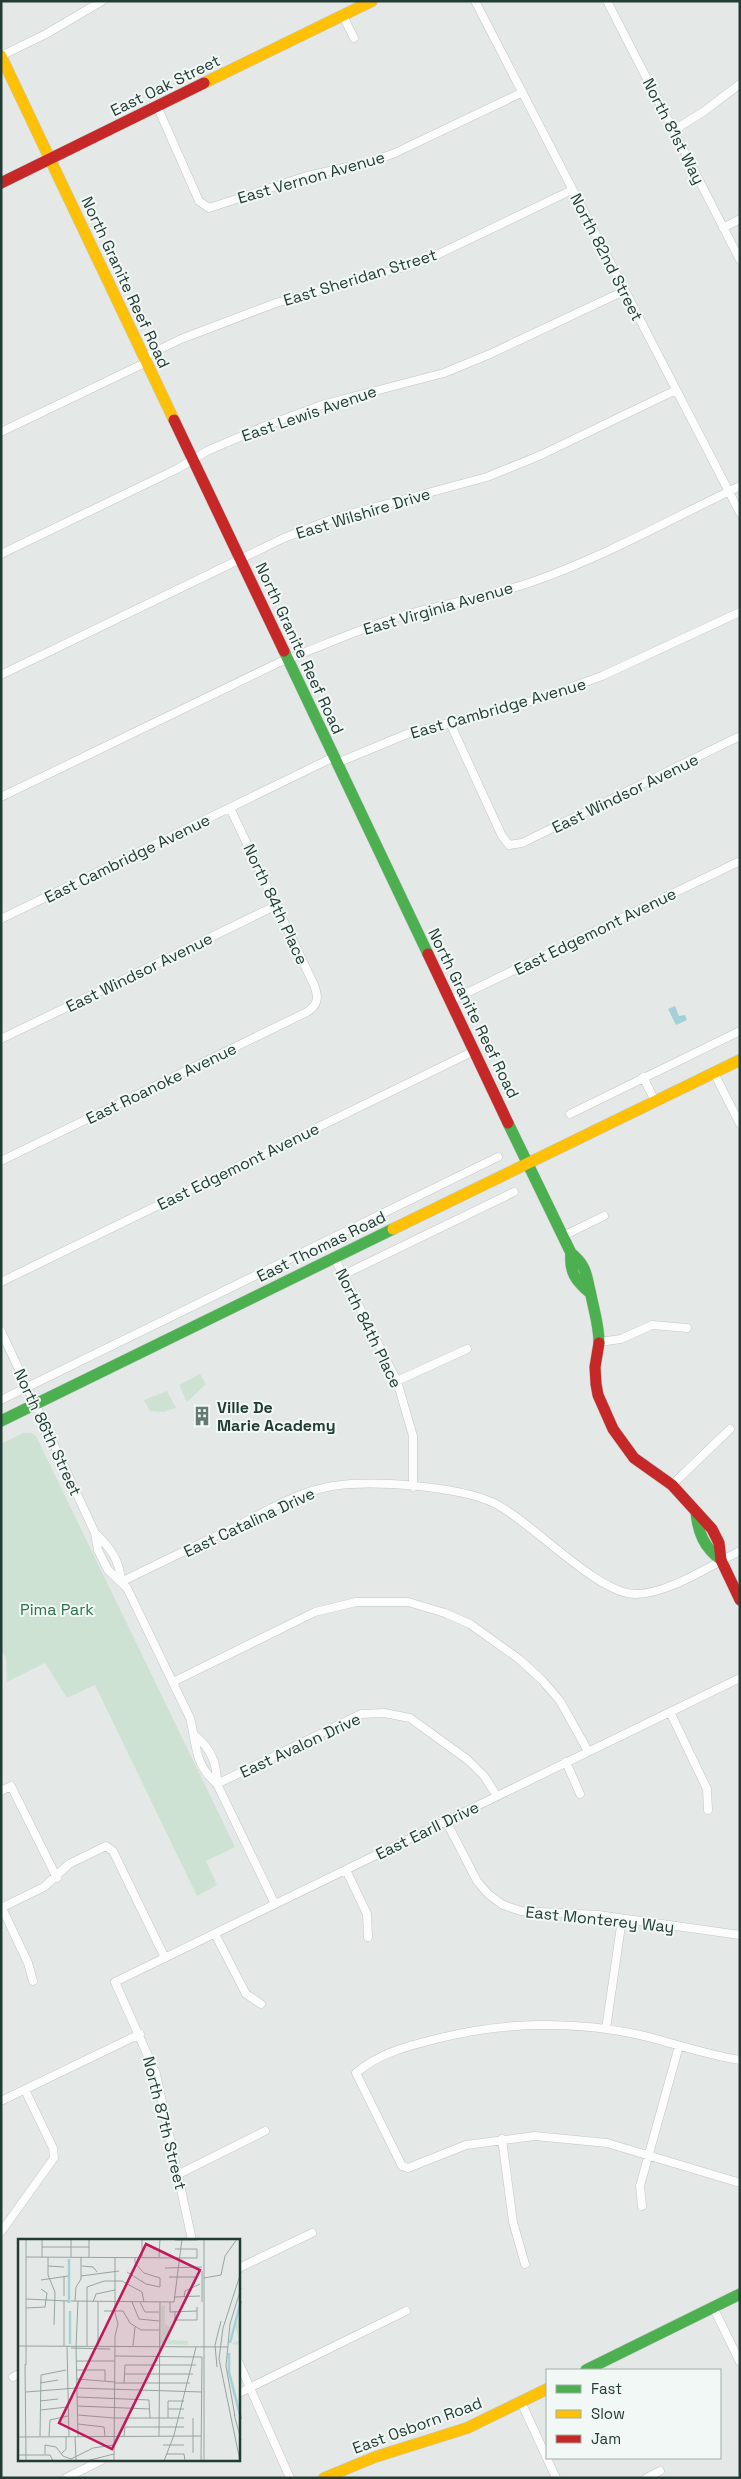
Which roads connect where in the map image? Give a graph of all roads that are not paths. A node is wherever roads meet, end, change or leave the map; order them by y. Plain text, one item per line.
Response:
1 (102, 1) edge
2 (372, 1) edge
3 (475, 1) edge
4 (606, 1) edge
5 (343, 16) junction
6 (354, 38) dead end
7 (1, 56) edge
8 (740, 84) edge
9 (521, 93) junction
10 (157, 106) junction
11 (674, 130) junction
12 (50, 159) junction
13 (1, 183) edge
14 (572, 190) junction
15 (740, 219) edge
16 (723, 228) junction
17 (740, 260) edge
18 (624, 291) junction
19 (145, 359) junction
20 (676, 390) junction
21 (1, 432) edge
22 (193, 459) junction
23 (740, 486) edge
24 (728, 491) junction
25 (740, 513) edge
26 (1, 554) edge
27 (240, 559) junction
28 (740, 612) edge
29 (288, 659) junction
30 (1, 675) edge
31 (450, 723) junction
32 (740, 736) edge
33 (336, 760) junction
34 (1, 797) edge
35 (230, 808) junction
36 (740, 861) edge
37 (276, 905) junction
38 (1, 919) edge
39 (317, 1001) joint
40 (450, 1001) junction
41 (740, 1031) edge
42 (1, 1039) edge
43 (474, 1051) junction
44 (740, 1060) edge
45 (714, 1073) junction
46 (643, 1077) junction
47 (655, 1101) junction
48 (570, 1114) dead end
49 (740, 1124) edge
50 (498, 1157) dead end
51 (1, 1161) edge
52 (528, 1163) junction
53 (514, 1192) dead end
54 (604, 1216) dead end
55 (563, 1236) junction
56 (334, 1257) junction
57 (343, 1275) junction
58 (1, 1282) edge
59 (687, 1328) dead end
60 (1, 1331) edge
61 (599, 1342) junction
62 (467, 1349) dead end
63 (397, 1381) junction
64 (27, 1388) junction
65 (1, 1400) edge
66 (35, 1405) junction
67 (1, 1422) edge
68 (730, 1429) dead end
69 (672, 1485) junction
70 (413, 1487) junction
71 (96, 1533) junction
72 (740, 1551) edge
73 (720, 1560) junction
74 (120, 1582) junction
75 (740, 1600) edge
76 (740, 1678) edge
77 (173, 1682) junction
78 (670, 1712) junction
79 (194, 1735) junction
80 (588, 1752) junction
81 (566, 1762) junction
82 (217, 1784) junction
83 (1, 1791) edge
84 (580, 1794) dead end
85 (497, 1796) junction
86 (708, 1810) dead end
87 (446, 1821) junction
88 (346, 1870) junction
89 (57, 1878) junction
90 (275, 1904) junction
91 (2, 1908) edge
92 (622, 1918) junction
93 (215, 1934) junction
94 (740, 1936) edge
95 (368, 1937) dead end
96 (165, 1958) junction
97 (33, 1981) dead end
98 (115, 1982) joint
99 (261, 2004) dead end
100 (606, 2029) junction
101 (140, 2034) junction
102 (679, 2046) junction
103 (740, 2060) edge
104 (25, 2090) junction
105 (1, 2101) edge
106 (265, 2131) dead end
107 (502, 2139) junction
108 (649, 2155) junction
109 (178, 2174) junction
110 (740, 2183) edge
111 (642, 2206) dead end
112 (1, 2232) edge
113 (312, 2233) dead end
114 (192, 2239) edge
115 (525, 2264) dead end
116 (240, 2268) edge
117 (740, 2294) edge
118 (713, 2307) junction
119 (406, 2311) dead end
120 (740, 2362) edge
121 (240, 2366) edge
122 (588, 2369) edge
123 (249, 2388) junction
124 (546, 2390) edge
125 (240, 2392) edge
126 (521, 2402) junction
127 (546, 2456) edge
128 (547, 2459) edge
129 (98, 2462) edge
130 (660, 2471) dead end
131 (66, 2478) edge
132 (290, 2478) edge
133 (324, 2478) edge
134 (556, 2478) edge
135 (646, 2478) edge

1 - 7 street
2 - 5 street, East Oak Street
3 - 9 street, North 82nd Street
4 - 11 street, North 81st Way
5 - 6 street
5 - 10 street, East Oak Street
7 - 12 street, North Granite Reef Road
8 - 11 street
9 - 10 street, East Vernon Avenue
9 - 14 street, North 82nd Street
10 - 12 street, East Oak Street
11 - 16 street, North 81st Way
12 - 13 street, East Oak Street
12 - 19 street, North Granite Reef Road
14 - 18 street, North 82nd Street
14 - 19 street, East Sheridan Street
15 - 16 street
16 - 17 street, North 81st Way
18 - 20 street, North 82nd Street
18 - 22 street, East Lewis Avenue
19 - 21 street, East Sheridan Street
19 - 22 street, North Granite Reef Road
20 - 24 street, North 82nd Street
20 - 27 street, East Wilshire Drive
22 - 26 street, East Lewis Avenue
22 - 27 street, North Granite Reef Road
23 - 24 street, East Virginia Avenue
24 - 25 street, North 82nd Street
24 - 29 street, East Virginia Avenue
27 - 29 street, North Granite Reef Road
27 - 30 street, East Wilshire Drive
28 - 31 street, East Cambridge Avenue
29 - 33 street, North Granite Reef Road
29 - 34 street, East Virginia Avenue
31 - 32 street, East Windsor Avenue
31 - 33 street, East Cambridge Avenue
33 - 35 street, East Cambridge Avenue
33 - 40 street, North Granite Reef Road
35 - 37 street, North 84th Place
35 - 38 street, East Cambridge Avenue
36 - 40 street, East Edgemont Avenue
37 - 39 street, North 84th Place
37 - 42 street, East Windsor Avenue
39 - 51 street, East Roanoke Avenue
40 - 43 street, North Granite Reef Road
41 - 46 street
43 - 52 street, North Granite Reef Road
43 - 58 street, East Edgemont Avenue
44 - 45 street, East Thomas Road
45 - 47 street, East Thomas Road
45 - 49 street
46 - 47 street
46 - 48 street
47 - 52 street, East Thomas Road
50 - 64 street, East Thomas Road
52 - 55 street, North Granite Reef Road
52 - 56 street, East Thomas Road
53 - 57 street
54 - 55 street
55 - 61 street, North Granite Reef Road
56 - 57 street, North 84th Place
56 - 66 street, East Thomas Road
57 - 63 street, North 84th Place
59 - 61 street
60 - 64 street, North 86th Street
61 - 69 street, North Granite Reef Road
62 - 63 street
63 - 70 street, North 84th Place
64 - 65 street, East Thomas Road
64 - 66 street, North 86th Street
66 - 67 street, East Thomas Road
66 - 71 street, North 86th Street
68 - 69 street
69 - 73 street, North Granite Reef Road
70 - 73 street, East Catalina Drive
70 - 74 street, East Catalina Drive
71 - 74 street, North 86th Street
71 - 74 street, North 86th Street
72 - 73 street
73 - 75 street, North Granite Reef Road
74 - 77 street, North 86th Street
76 - 78 street, East Earll Drive
77 - 79 street, North 86th Street
77 - 80 street
78 - 80 street, East Earll Drive
78 - 86 street
79 - 82 street, North 86th Street
79 - 82 street, North 86th Street
80 - 81 street, East Earll Drive
81 - 84 street
81 - 85 street, East Earll Drive
82 - 85 street, East Avalon Drive
82 - 90 street, North 86th Street
83 - 89 street
85 - 87 street, East Earll Drive
87 - 88 street, East Earll Drive
87 - 92 street, East Monterey Way
88 - 90 street, East Earll Drive
88 - 95 street
89 - 91 street
89 - 96 street
90 - 93 street, East Earll Drive
91 - 97 street
92 - 94 street, East Monterey Way
92 - 100 street
93 - 96 street, East Earll Drive
93 - 99 street
96 - 98 street, East Earll Drive
98 - 101 street, North 87th Street
100 - 102 street
100 - 107 street
101 - 104 street
101 - 109 street, North 87th Street
102 - 103 street
102 - 108 street
104 - 105 street
104 - 112 street
106 - 109 street
107 - 108 street
107 - 115 street
108 - 110 street
108 - 111 street
109 - 114 street, North 87th Street
113 - 116 street
117 - 118 street
118 - 120 street
118 - 122 street
119 - 123 street
121 - 123 street
123 - 125 street
123 - 132 street
124 - 126 street, East Osborn Road
126 - 127 street
126 - 133 street, East Osborn Road
128 - 134 street
129 - 131 street
130 - 135 street

